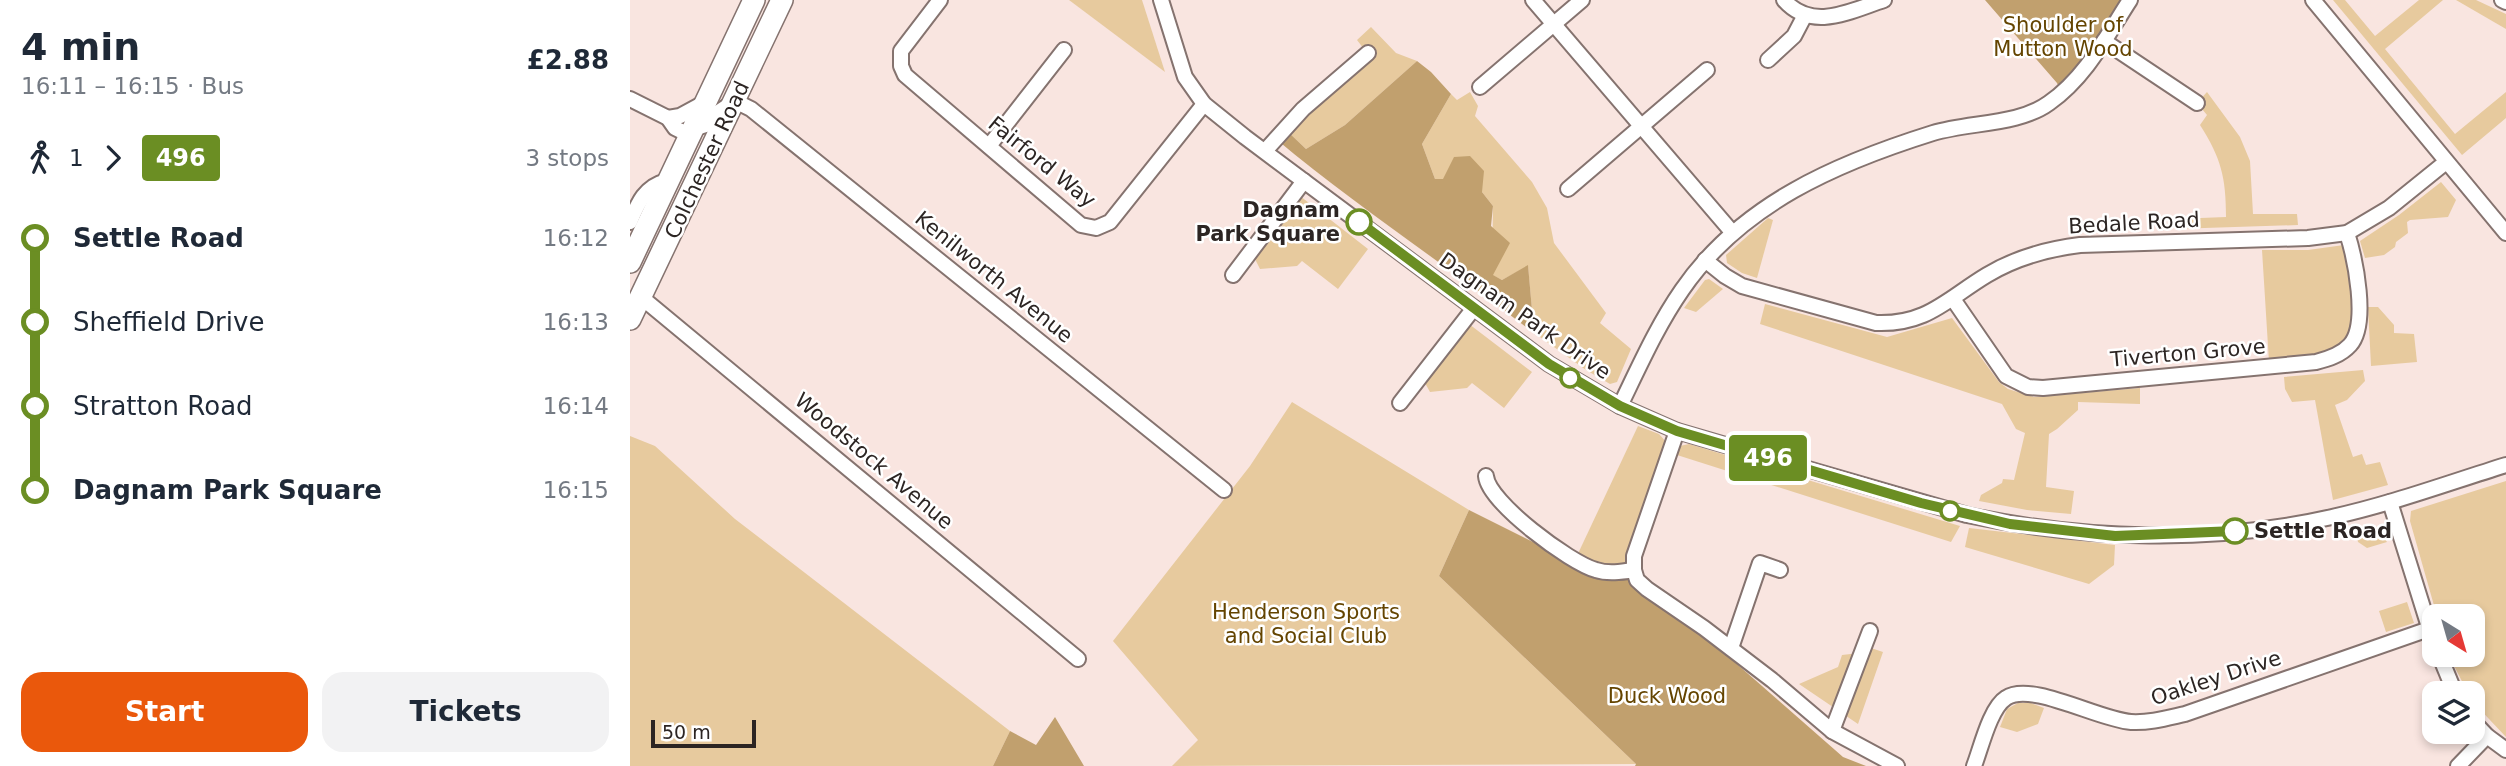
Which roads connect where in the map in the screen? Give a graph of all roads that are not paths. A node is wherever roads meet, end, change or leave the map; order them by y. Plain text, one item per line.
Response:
1 (754, 0) edge
2 (782, 0) edge
3 (940, 0) edge
4 (1161, 0) edge
5 (1533, 0) edge
6 (1582, 0) edge
7 (1784, 0) edge
8 (1881, 0) edge
9 (2313, 0) edge
10 (2127, 1) edge
11 (1805, 15) junction
12 (1554, 25) junction
13 (2104, 41) junction
14 (1064, 50) dead end
15 (1368, 53) dead end
16 (1768, 60) dead end
17 (1707, 70) dead end
18 (1479, 87) dead end
19 (630, 99) edge
20 (735, 102) junction
21 (704, 103) junction
22 (2197, 103) dead end
23 (1204, 104) junction
24 (668, 118) junction
25 (1643, 126) junction
26 (692, 129) junction
27 (989, 146) junction
28 (1265, 151) junction
29 (2446, 162) junction
30 (667, 181) junction
31 (1304, 181) junction
32 (1568, 189) dead end
33 (630, 222) edge
34 (1731, 232) junction
35 (2347, 233) junction
36 (2506, 233) edge
37 (1705, 260) junction
38 (630, 262) edge
39 (1233, 275) dead end
40 (641, 297) junction
41 (1954, 299) junction
42 (1474, 307) junction
43 (630, 319) edge
44 (1400, 403) dead end
45 (1620, 406) junction
46 (1677, 431) junction
47 (2506, 465) edge
48 (1486, 476) dead end
49 (1224, 490) dead end
50 (2390, 502) junction
51 (1634, 570) junction
52 (1780, 570) dead end
53 (2422, 604) edge
54 (1870, 631) dead end
55 (2422, 639) edge
56 (1731, 648) junction
57 (1078, 659) dead end
58 (1832, 730) junction
59 (2487, 736) joint
60 (2506, 750) edge
61 (1897, 766) edge
62 (1974, 766) edge
63 (2458, 766) edge

1 - 21 highway, Colchester Road
2 - 20 highway, Colchester Road
3 - 27 street, Fairford Way
4 - 23 street, Dagnam Park Drive
5 - 12 street
6 - 12 street
7 - 11 street
8 - 11 street
9 - 29 street
10 - 13 street
11 - 16 street
12 - 18 street
12 - 25 street
13 - 22 street
13 - 34 street
14 - 27 street
15 - 28 street
17 - 25 street
19 - 24 street
20 - 26 street
20 - 40 highway, Colchester Road
20 - 49 street, Kenilworth Avenue
21 - 24 street
21 - 26 highway, Colchester Road
23 - 27 street, Fairford Way
23 - 28 street, Dagnam Park Drive
24 - 26 street
25 - 32 street
25 - 34 street
26 - 30 highway, Colchester Road
28 - 31 street, Dagnam Park Drive
29 - 35 street, Bedale Road
29 - 36 street
30 - 33 street, Colchester Road
30 - 38 highway, Colchester Road
31 - 39 street
31 - 42 street, Dagnam Park Drive
34 - 37 street
35 - 41 street, Bedale Road
35 - 41 street, Tiverton Grove
37 - 41 street, Bedale Road
37 - 45 street
40 - 43 highway, Colchester Road
40 - 57 street, Woodstock Avenue
42 - 44 street
42 - 45 street, Dagnam Park Drive
45 - 46 street, Dagnam Park Drive
46 - 50 street, Dagnam Park Drive
46 - 51 street
47 - 50 street, Dagnam Park Drive
48 - 51 street
50 - 53 street
51 - 56 street
52 - 56 street
54 - 58 street
55 - 62 street, Oakley Drive
56 - 58 street
58 - 61 street
59 - 60 street
59 - 63 street

